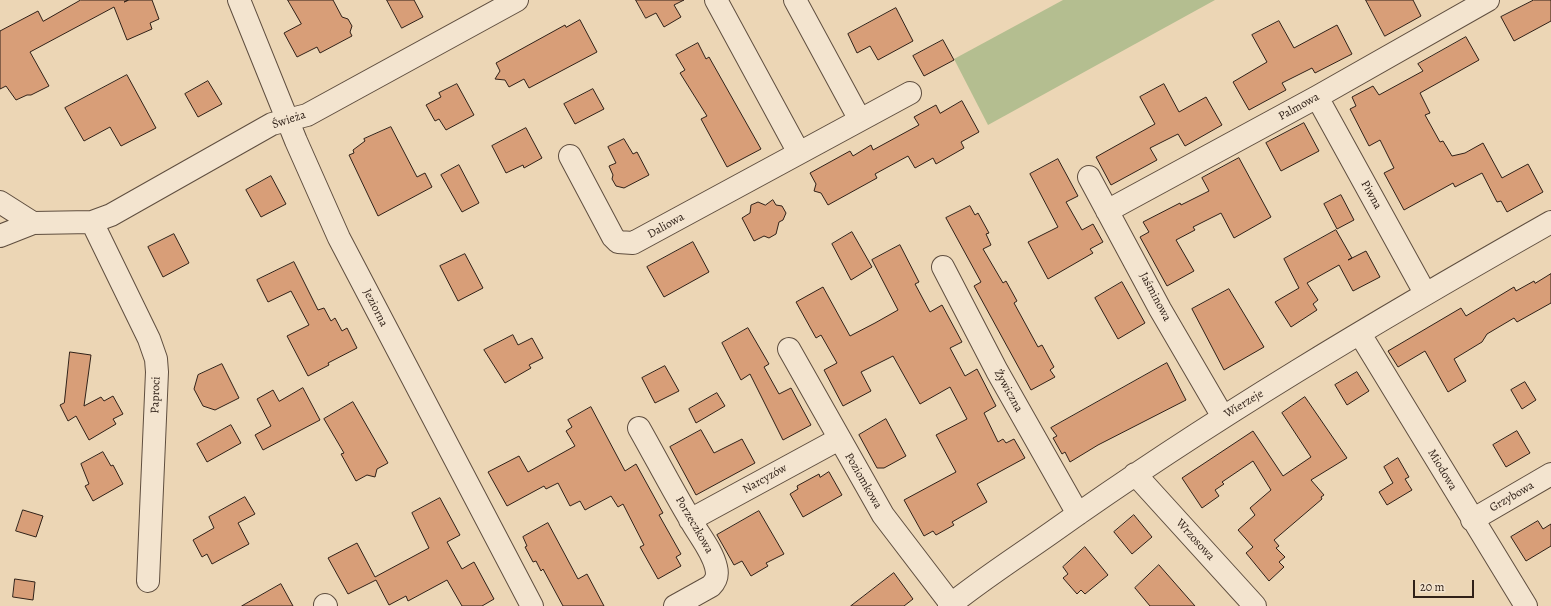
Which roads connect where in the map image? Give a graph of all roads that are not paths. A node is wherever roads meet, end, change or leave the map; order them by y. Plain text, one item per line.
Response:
1 (239, 0) edge
2 (517, 0) edge
3 (716, 0) edge
4 (795, 0) edge
5 (1488, 0) edge
6 (910, 93) dead end
7 (1317, 97) junction
8 (288, 120) junction
9 (860, 120) junction
10 (799, 153) junction
11 (570, 156) dead end
12 (1089, 177) dead end
13 (0, 202) edge
14 (1107, 211) junction
15 (92, 222) junction
16 (1551, 222) edge
17 (33, 223) junction
18 (0, 236) edge
19 (943, 267) dead end
20 (1425, 293) junction
21 (1360, 334) junction
22 (790, 349) dead end
23 (1224, 417) junction
24 (639, 428) dead end
25 (839, 439) junction
26 (1135, 474) junction
27 (1551, 474) edge
28 (1078, 514) junction
29 (690, 520) junction
30 (1472, 520) junction
31 (148, 582) dead end
32 (950, 605) edge
33 (532, 606) edge
34 (675, 606) edge
35 (1255, 606) edge
36 (1526, 606) edge

1 - 8 street, Jeziorna
2 - 8 street, Świeża
3 - 10 street
4 - 9 street
5 - 7 street, Palmowa
6 - 9 street, Daliowa
7 - 14 street, Palmowa
7 - 20 street, Piwna
8 - 15 street, Świeża
8 - 33 street, Jeziorna
9 - 10 street, Daliowa
10 - 11 street, Daliowa
12 - 14 street, Jaśminowa
13 - 17 street
14 - 23 street, Jaśminowa
15 - 17 street, Świeża
15 - 31 street, Paproci
16 - 20 street, Wierzeje
17 - 18 street, Świeża
19 - 28 street, Żywiczna
20 - 21 street, Wierzeje
21 - 23 street, Wierzeje
21 - 30 street, Miodowa
22 - 25 street, Poziomkowa
23 - 26 street, Wierzeje
24 - 29 street, Porzeczkowa
25 - 29 street, Narcyzów
25 - 32 street, Poziomkowa
26 - 28 street, Wierzeje
26 - 35 street, Wrzosowa
27 - 30 street, Grzybowa
28 - 32 street, Wierzeje
29 - 34 street, Porzeczkowa
30 - 36 street, Miodowa

